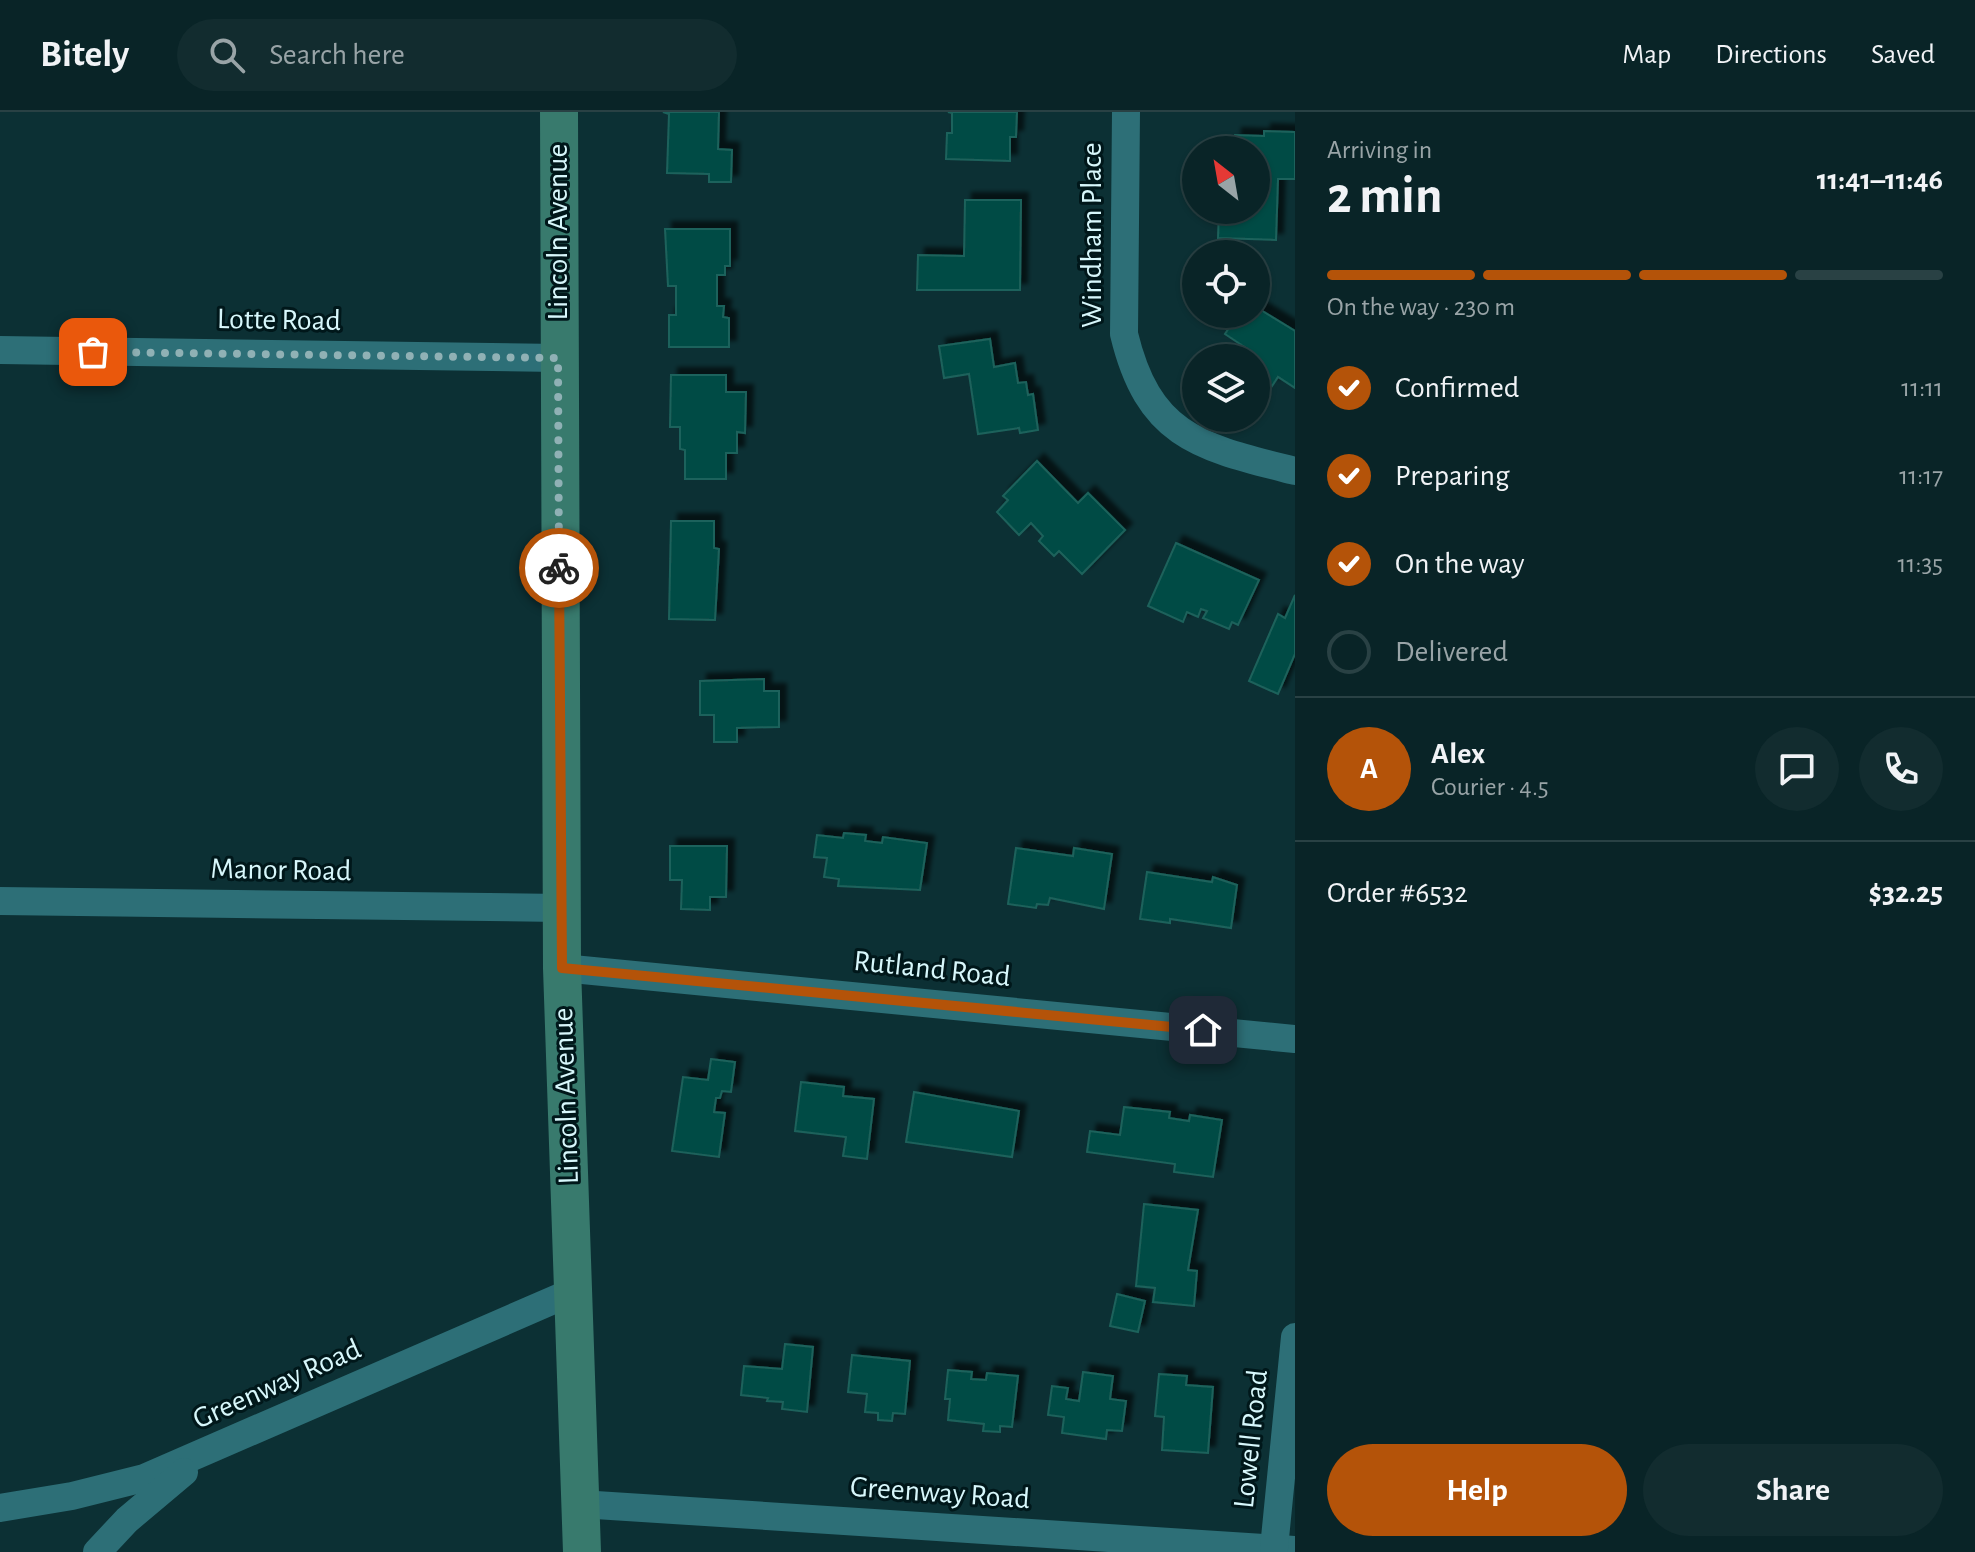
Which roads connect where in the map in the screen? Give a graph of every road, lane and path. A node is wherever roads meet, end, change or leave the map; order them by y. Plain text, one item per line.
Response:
1 (559, 112) edge
2 (1126, 112) edge
3 (0, 350) edge
4 (558, 358) junction
5 (1295, 471) edge
6 (0, 901) edge
7 (561, 908) junction
8 (562, 968) junction
9 (1295, 1039) edge
10 (572, 1292) junction
11 (1295, 1337) edge
12 (220, 1446) junction
13 (580, 1504) junction
14 (0, 1508) edge
15 (1033, 1542) edge
16 (1285, 1549) edge
17 (97, 1552) edge
18 (582, 1552) edge

1 - 4 main road, Lincoln Avenue
2 - 5 street, Windham Place
3 - 4 street, Lotte Road
4 - 7 main road, Lincoln Avenue
6 - 7 street, Manor Road
7 - 8 main road, Lincoln Avenue
8 - 9 street, Rutland Road
8 - 10 main road, Lincoln Avenue
10 - 12 street, Greenway Road
10 - 13 main road, Lincoln Avenue
11 - 16 street, Lowell Road
12 - 14 street, Greenway Road
12 - 17 street
13 - 15 street, Greenway Road
13 - 18 main road, Lincoln Avenue
15 - 16 street, Greenway Road

